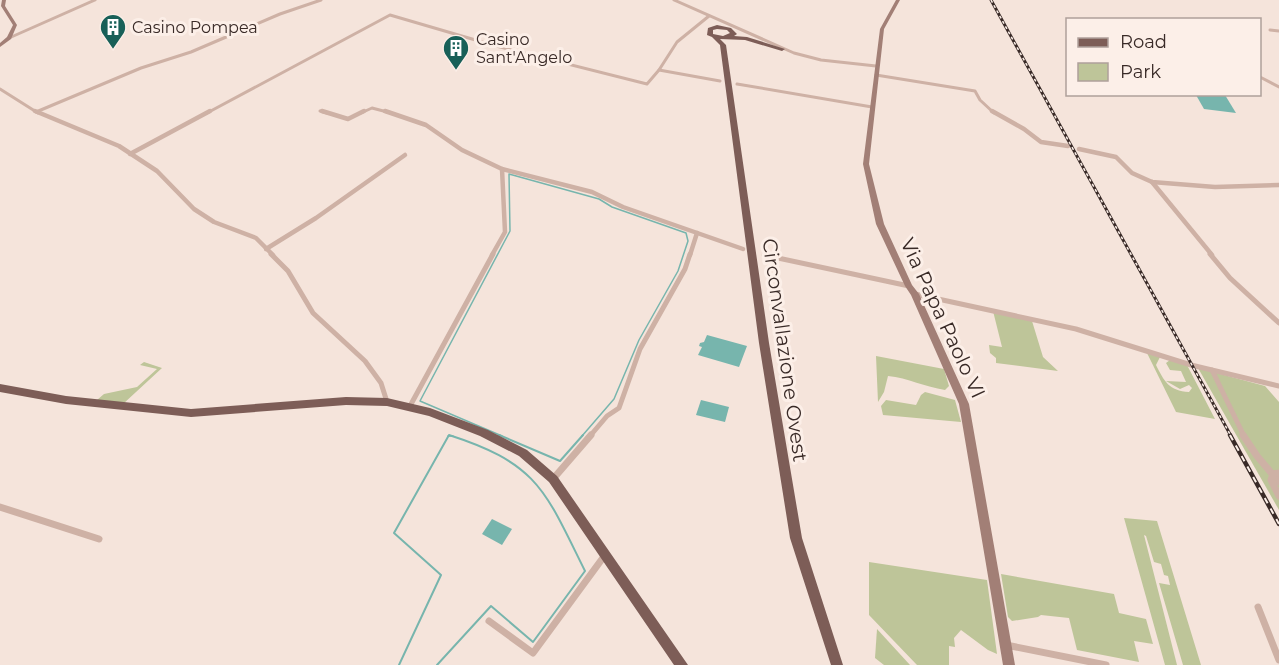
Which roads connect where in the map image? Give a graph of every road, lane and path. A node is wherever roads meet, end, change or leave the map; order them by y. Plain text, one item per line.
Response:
1 (4, 0) edge
2 (95, 0) edge
3 (321, 0) edge
4 (674, 0) edge
5 (898, 0) edge
6 (709, 16) junction
7 (715, 23) junction
8 (1270, 30) dead end
9 (1279, 31) edge
10 (9, 38) junction
11 (728, 38) junction
12 (0, 45) edge
13 (782, 49) junction
14 (876, 66) junction
15 (659, 70) junction
16 (876, 75) junction
17 (1261, 78) edge
18 (720, 81) dead end
19 (737, 84) dead end
20 (1279, 87) edge
21 (0, 90) edge
22 (872, 107) junction
23 (320, 111) dead end
24 (36, 112) junction
25 (1068, 146) dead end
26 (1079, 148) dead end
27 (130, 154) junction
28 (405, 155) dead end
29 (502, 169) junction
30 (1152, 182) junction
31 (1279, 185) edge
32 (697, 233) junction
33 (266, 249) junction
34 (743, 249) dead end
35 (764, 255) dead end
36 (912, 290) junction
37 (1279, 323) edge
38 (1212, 370) junction
39 (1279, 386) edge
40 (1, 390) edge
41 (387, 402) junction
42 (410, 406) junction
43 (1275, 474) edge
44 (553, 479) junction
45 (1279, 482) edge
46 (1279, 496) edge
47 (0, 507) edge
48 (99, 539) dead end
49 (605, 555) junction
50 (1258, 607) dead end
51 (489, 621) dead end
52 (1006, 645) junction
53 (1279, 660) edge
54 (682, 665) edge
55 (837, 665) edge
56 (1009, 665) edge
57 (1106, 665) edge

1 - 10 street
2 - 10 street
3 - 24 street
4 - 6 street
5 - 14 street, Via Papa Paolo VI
6 - 7 street
6 - 15 street
7 - 11 main road
7 - 11 main road
7 - 13 street
8 - 9 street
10 - 12 street
11 - 13 main road
11 - 55 main road, Circonvallazione Ovest
13 - 14 street
14 - 16 street, Via Papa Paolo VI
15 - 18 street
15 - 27 street
16 - 22 street, Via Papa Paolo VI
16 - 25 street
17 - 20 street
19 - 22 street
21 - 24 street
22 - 36 street, Via Papa Paolo VI
23 - 29 street
24 - 27 street
26 - 30 street
27 - 33 street
28 - 33 street
29 - 32 street
29 - 42 street
30 - 31 street
30 - 37 street
32 - 34 street
32 - 44 street
33 - 41 street
35 - 36 street
36 - 38 street
36 - 52 street, Via Papa Paolo VI
38 - 39 street
38 - 43 street
40 - 41 main road
41 - 42 main road
42 - 44 main road
43 - 45 street
43 - 46 street
44 - 49 main road
47 - 48 street
49 - 51 street
49 - 54 main road
50 - 53 street
52 - 56 street, Via Papa Paolo VI
52 - 57 street

